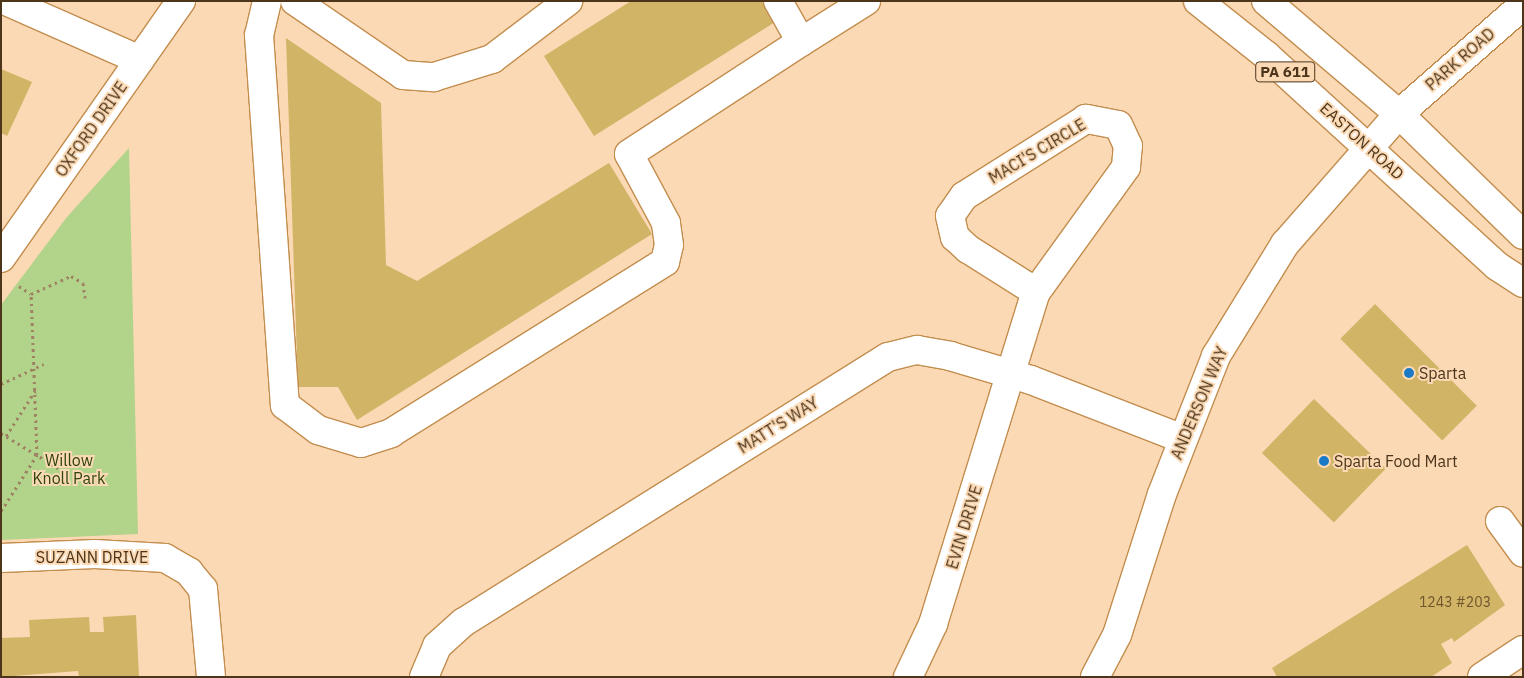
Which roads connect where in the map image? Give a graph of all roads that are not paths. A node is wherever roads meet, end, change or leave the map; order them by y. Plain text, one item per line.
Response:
1 (6, 1) edge
2 (181, 1) edge
3 (267, 1) edge
4 (295, 1) edge
5 (568, 1) edge
6 (778, 1) edge
7 (866, 1) edge
8 (1198, 1) edge
9 (1266, 1) edge
10 (1523, 5) edge
11 (801, 42) junction
12 (140, 60) junction
13 (1399, 114) junction
14 (1369, 146) junction
15 (1523, 235) edge
16 (1, 258) edge
17 (1523, 283) edge
18 (1036, 292) junction
19 (1012, 374) junction
20 (1183, 439) junction
21 (1500, 521) dead end
22 (1523, 553) edge
23 (1, 558) edge
24 (1523, 650) edge
25 (211, 677) edge
26 (424, 677) edge
27 (908, 677) edge
28 (1095, 677) edge
29 (1482, 677) edge

1 - 12 main road
2 - 12 main road, OXFORD DRIVE
3 - 11 main road
4 - 5 main road
6 - 11 main road
7 - 11 main road
8 - 14 main road, EASTON ROAD / PA 611
9 - 13 main road, PA 611
10 - 13 main road, PARK ROAD
12 - 16 main road, OXFORD DRIVE
13 - 14 main road, ANDERSON WAY
13 - 15 main road, PA 611
14 - 17 main road, EASTON ROAD / PA 611
14 - 20 main road, ANDERSON WAY
18 - 18 main road, MACI'S CIRCLE
18 - 19 main road, MACI'S CIRCLE
19 - 20 main road, MATT'S WAY
19 - 26 main road, MATT'S WAY
19 - 27 main road, EVIN DRIVE
20 - 28 main road, ANDERSON WAY
21 - 22 main road
23 - 25 main road, SUZANN DRIVE
24 - 29 main road

